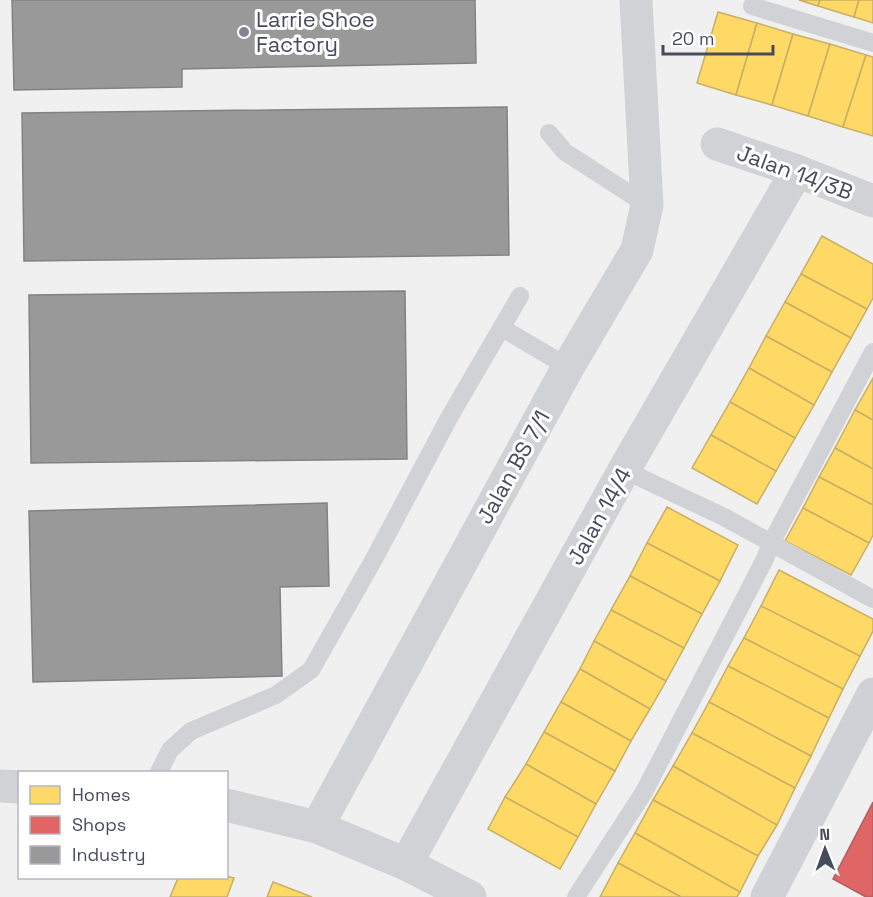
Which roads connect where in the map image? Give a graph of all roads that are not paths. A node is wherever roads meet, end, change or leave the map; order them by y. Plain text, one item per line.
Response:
1 (636, 0) edge
2 (752, 6) dead end
3 (873, 43) edge
4 (549, 133) dead end
5 (717, 144) dead end
6 (797, 171) junction
7 (873, 201) edge
8 (647, 205) junction
9 (520, 296) dead end
10 (502, 328) junction
11 (873, 352) edge
12 (568, 366) junction
13 (624, 470) junction
14 (771, 543) junction
15 (873, 599) edge
16 (871, 704) edge
17 (160, 771) edge
18 (0, 786) edge
19 (18, 787) edge
20 (228, 805) edge
21 (317, 827) junction
22 (406, 864) junction
23 (470, 897) edge
24 (576, 897) edge
25 (767, 897) edge

1 - 8 street, Jalan BS 7/1
2 - 3 lane
4 - 8 lane
5 - 6 street, Jalan 14/3B
6 - 7 street, Jalan 14/3B
6 - 13 street, Jalan 14/4
8 - 12 street, Jalan BS 7/1
9 - 10 lane
10 - 12 lane
10 - 17 lane
11 - 14 lane
12 - 21 street, Jalan BS 7/1
13 - 14 lane
13 - 22 street, Jalan 14/4
14 - 15 lane
14 - 24 lane
16 - 25 street
18 - 19 street
20 - 21 street
21 - 22 street
22 - 23 street

